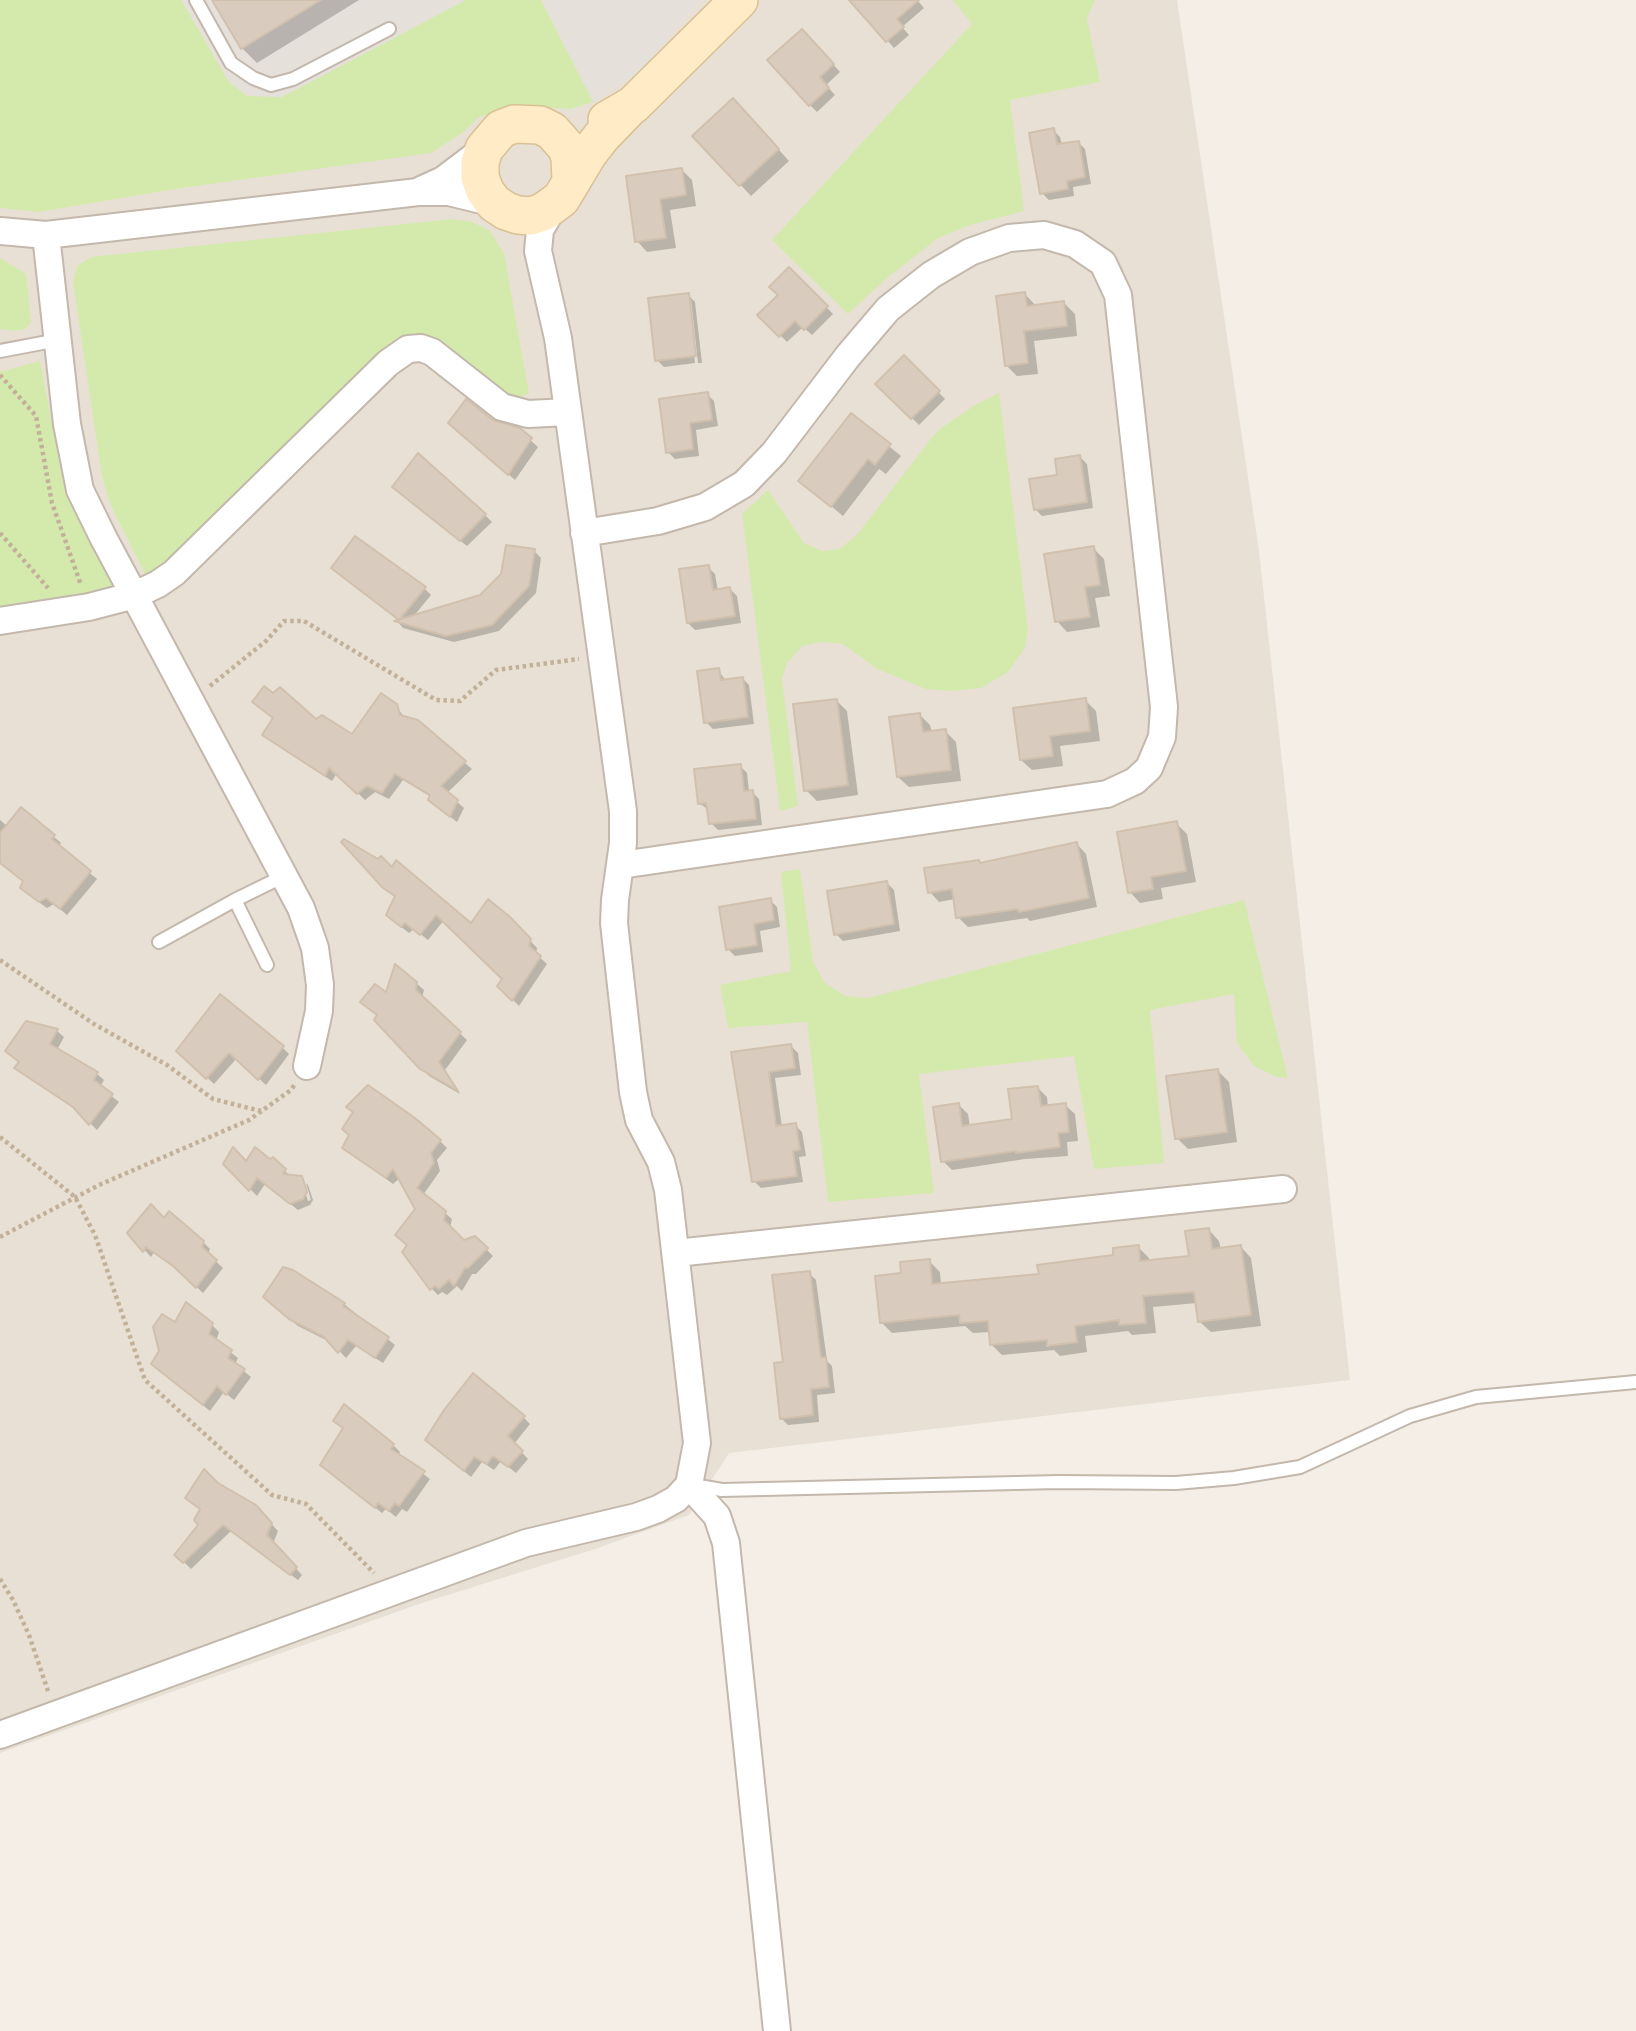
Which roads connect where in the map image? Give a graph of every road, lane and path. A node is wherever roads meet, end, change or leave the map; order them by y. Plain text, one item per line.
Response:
1 (196, 0) edge
2 (739, 0) edge
3 (389, 29) dead end
4 (629, 108) junction
5 (552, 131) junction
6 (484, 149) junction
7 (413, 193) junction
8 (562, 193) junction
9 (500, 207) junction
10 (0, 231) edge
11 (47, 235) junction
12 (541, 272) junction
13 (58, 340) junction
14 (0, 351) edge
15 (0, 375) edge
16 (568, 412) junction
17 (0, 533) edge
18 (584, 533) junction
19 (135, 595) junction
20 (78, 608) junction
21 (0, 621) edge
22 (601, 656) junction
23 (191, 701) junction
24 (621, 865) junction
25 (284, 876) junction
26 (235, 900) junction
27 (159, 942) dead end
28 (0, 960) edge
29 (267, 965) dead end
30 (307, 1066) joint
31 (261, 1111) junction
32 (0, 1137) edge
33 (1283, 1189) dead end
34 (75, 1197) junction
35 (0, 1237) edge
36 (676, 1253) junction
37 (1636, 1382) edge
38 (689, 1485) junction
39 (0, 1579) edge
40 (391, 1592) junction
41 (56, 1714) junction
42 (0, 1735) edge
43 (777, 2031) edge

1 - 3 lane
2 - 4 main road
4 - 5 main road
4 - 8 main road
5 - 6 main road
5 - 8 main road
6 - 7 street
6 - 9 main road
7 - 9 street
7 - 11 street
8 - 9 main road
8 - 12 street
9 - 12 street
10 - 11 street
11 - 13 street
12 - 16 street
13 - 14 lane
13 - 19 street
15 - 20 path
16 - 18 street
16 - 19 street
17 - 20 path
18 - 22 street
18 - 24 street
19 - 20 street
19 - 23 street
20 - 21 street
22 - 23 path
22 - 24 street
23 - 25 street
24 - 36 street
25 - 26 lane
25 - 30 street
26 - 27 lane
26 - 29 lane
28 - 31 path
30 - 31 path
31 - 34 path
32 - 34 path
33 - 36 street
34 - 35 path
34 - 40 path
36 - 38 street
37 - 38 lane
38 - 40 street
38 - 43 street
39 - 41 path
40 - 41 street
41 - 42 street

